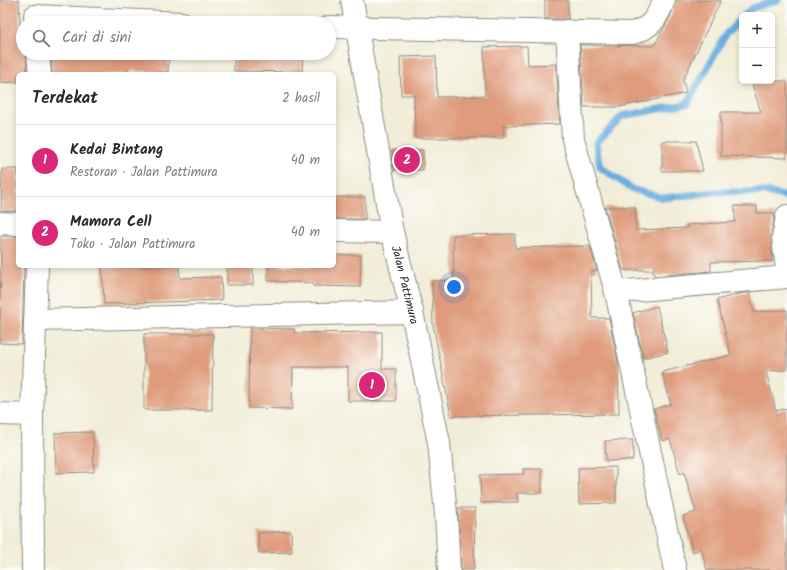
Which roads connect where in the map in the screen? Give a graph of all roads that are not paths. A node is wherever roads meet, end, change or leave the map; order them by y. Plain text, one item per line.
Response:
1 (352, 0) edge
2 (664, 0) edge
3 (35, 13) edge
4 (79, 16) edge
5 (336, 27) edge
6 (357, 28) junction
7 (567, 31) junction
8 (39, 60) edge
9 (40, 72) edge
10 (786, 218) edge
11 (0, 223) edge
12 (16, 224) edge
13 (336, 231) edge
14 (392, 232) junction
15 (37, 268) edge
16 (787, 269) edge
17 (787, 277) edge
18 (616, 292) junction
19 (412, 312) junction
20 (35, 320) junction
21 (0, 414) edge
22 (32, 414) junction
23 (33, 570) edge
24 (449, 570) edge
25 (675, 570) edge

1 - 6 street, Jalan Pattimura
2 - 7 street
3 - 4 street
5 - 6 street
6 - 7 street
6 - 14 street, Jalan Pattimura
7 - 18 street
8 - 9 street
10 - 16 street
11 - 12 street
13 - 14 street
14 - 19 street, Jalan Pattimura
15 - 20 street
17 - 18 street
18 - 25 street
19 - 20 street
19 - 24 street, Jalan Pattimura
20 - 22 street
21 - 22 street
22 - 23 street

